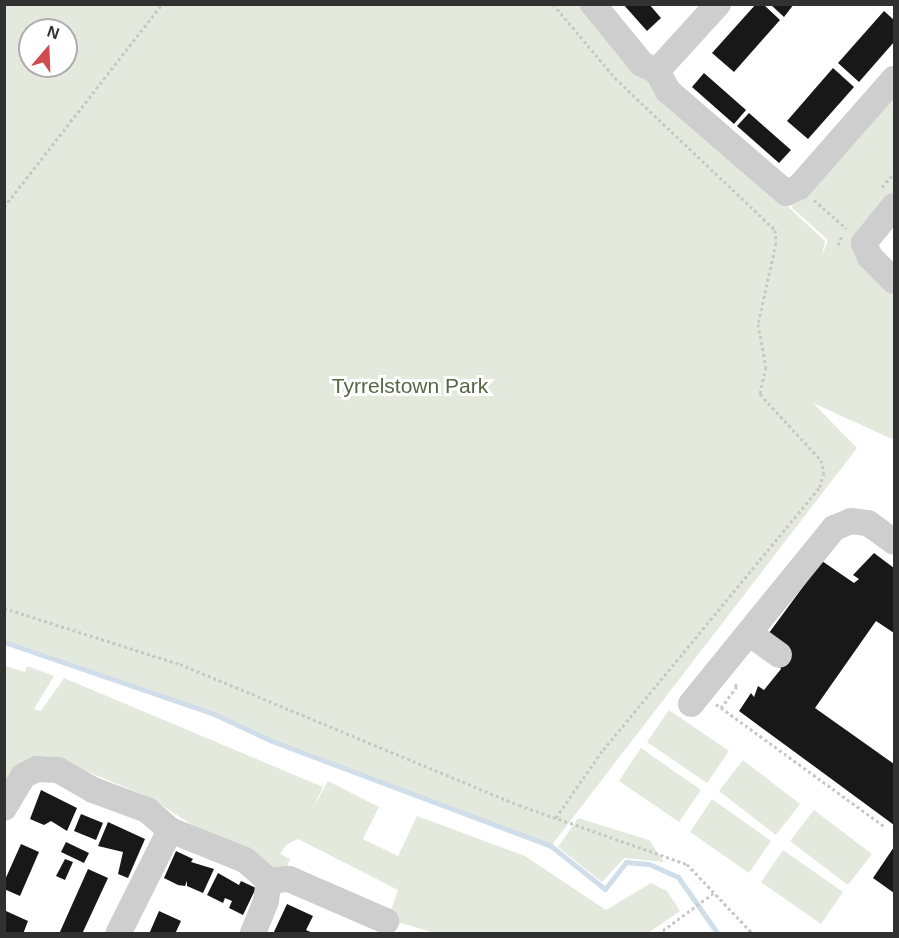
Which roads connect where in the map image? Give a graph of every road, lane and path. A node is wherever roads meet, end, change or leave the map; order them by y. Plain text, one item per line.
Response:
1 (162, 4) edge
2 (553, 4) edge
3 (593, 4) edge
4 (718, 4) edge
5 (657, 71) junction
6 (894, 79) edge
7 (799, 187) junction
8 (894, 206) edge
9 (4, 207) edge
10 (846, 228) dead end
11 (894, 281) edge
12 (894, 542) edge
13 (4, 608) edge
14 (749, 633) junction
15 (779, 655) dead end
16 (695, 698) joint
17 (4, 808) edge
18 (555, 819) junction
19 (885, 827) dead end
20 (170, 830) junction
21 (269, 880) junction
22 (715, 892) junction
23 (386, 921) dead end
24 (118, 933) edge
25 (253, 933) edge
26 (658, 933) edge
27 (753, 933) edge

1 - 9 path
2 - 18 path
3 - 5 street
4 - 5 street
5 - 7 street
6 - 7 street
7 - 10 path
8 - 11 street
12 - 14 street
13 - 18 path
14 - 15 street
14 - 16 street
16 - 19 path
17 - 20 street
18 - 22 path
20 - 21 street
20 - 24 street
21 - 23 street
21 - 25 street
22 - 26 path
22 - 27 path

